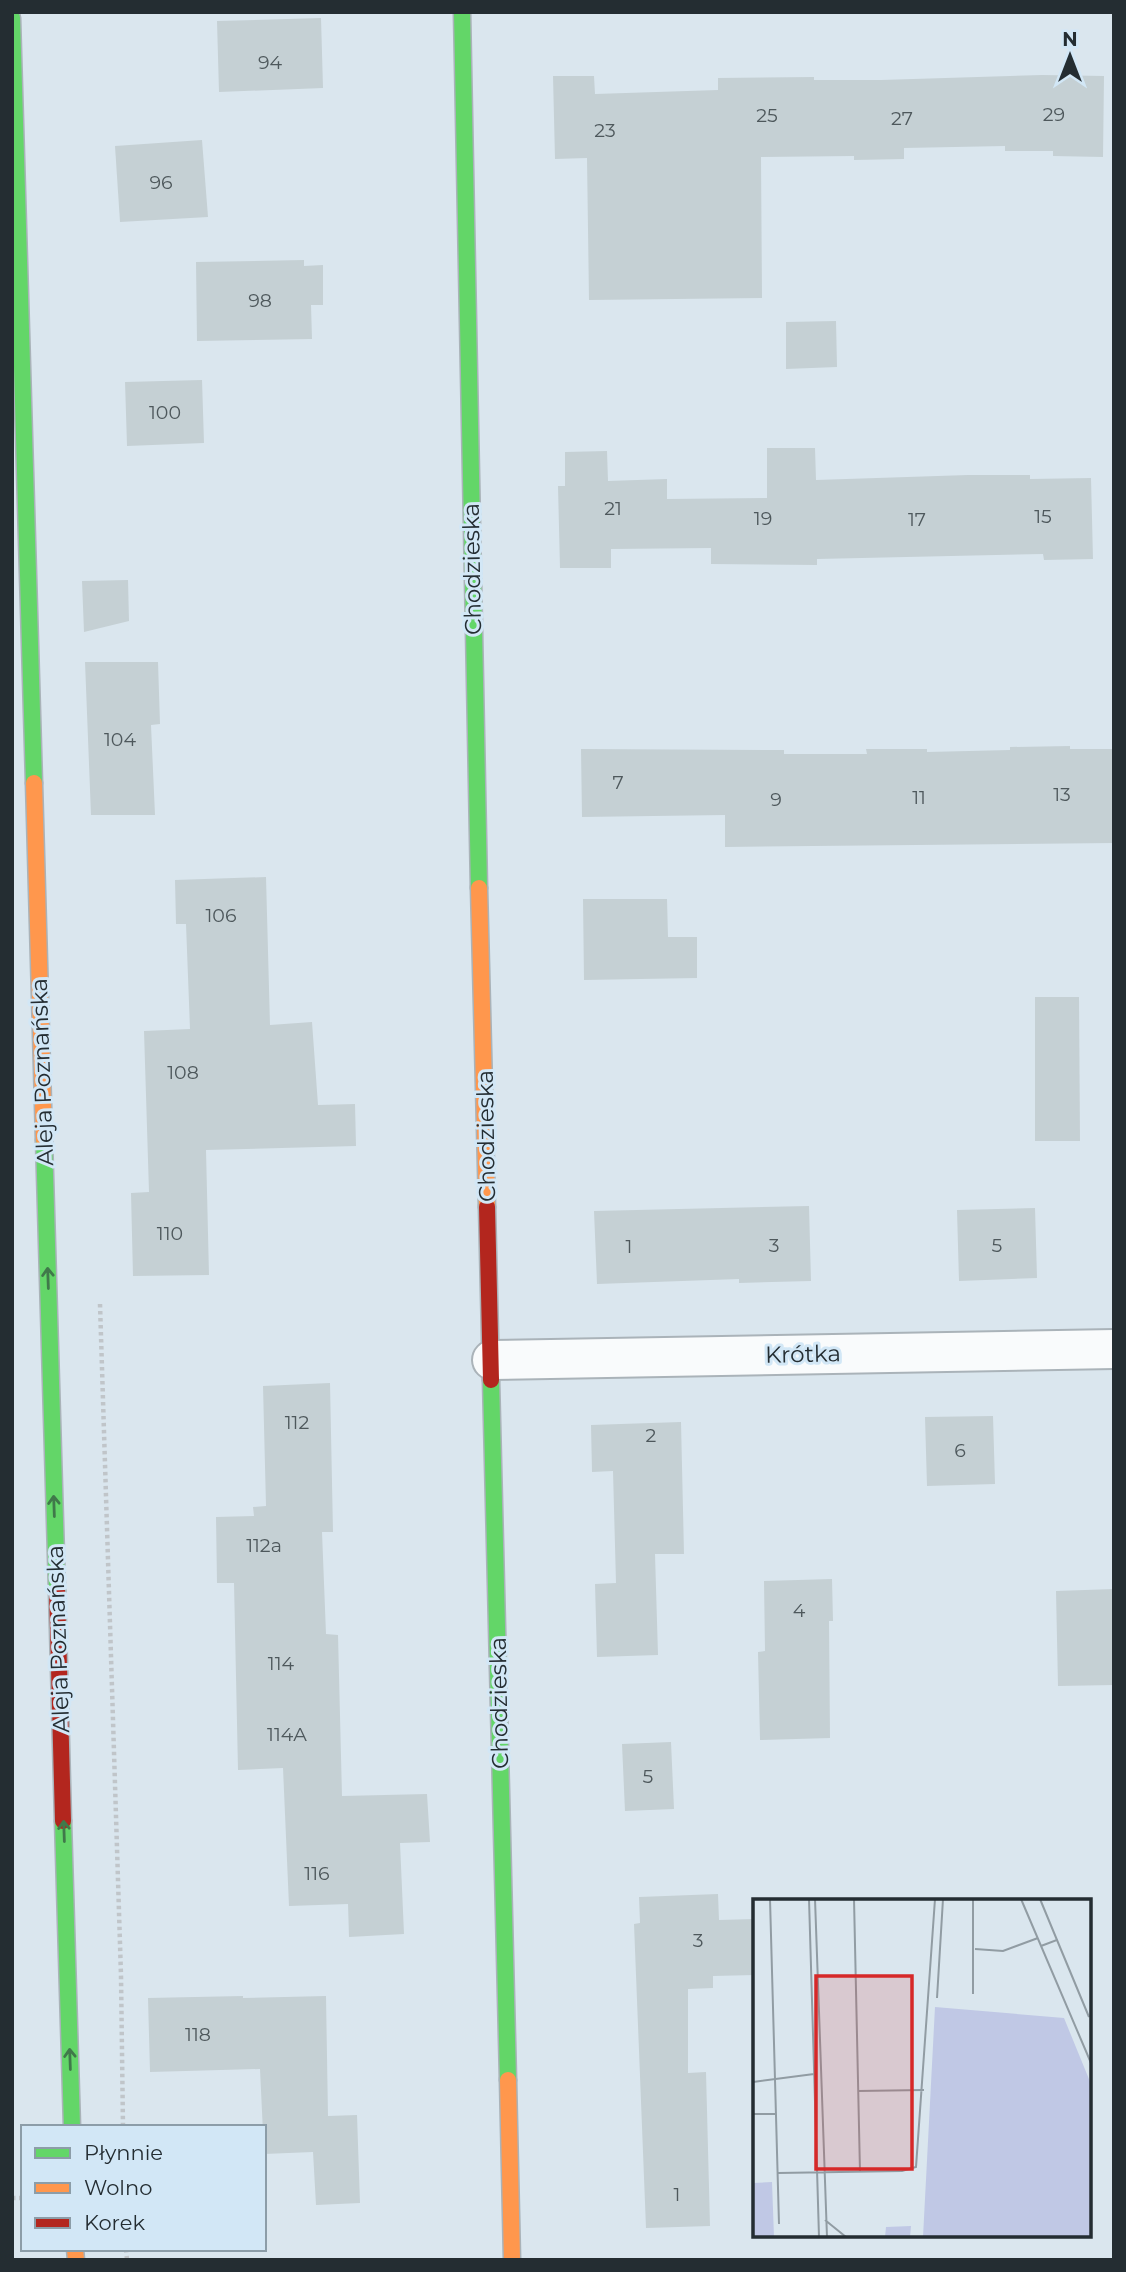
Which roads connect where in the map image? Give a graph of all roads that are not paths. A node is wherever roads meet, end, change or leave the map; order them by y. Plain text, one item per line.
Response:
1 (462, 12) edge
2 (12, 18) edge
3 (1114, 1349) edge
4 (492, 1360) junction
5 (72, 2125) edge
6 (512, 2260) edge

1 - 4 street, Chodzieska
5 -> 2 street, Aleja Poznańska
3 - 4 street, Krótka
4 - 6 street, Chodzieska

